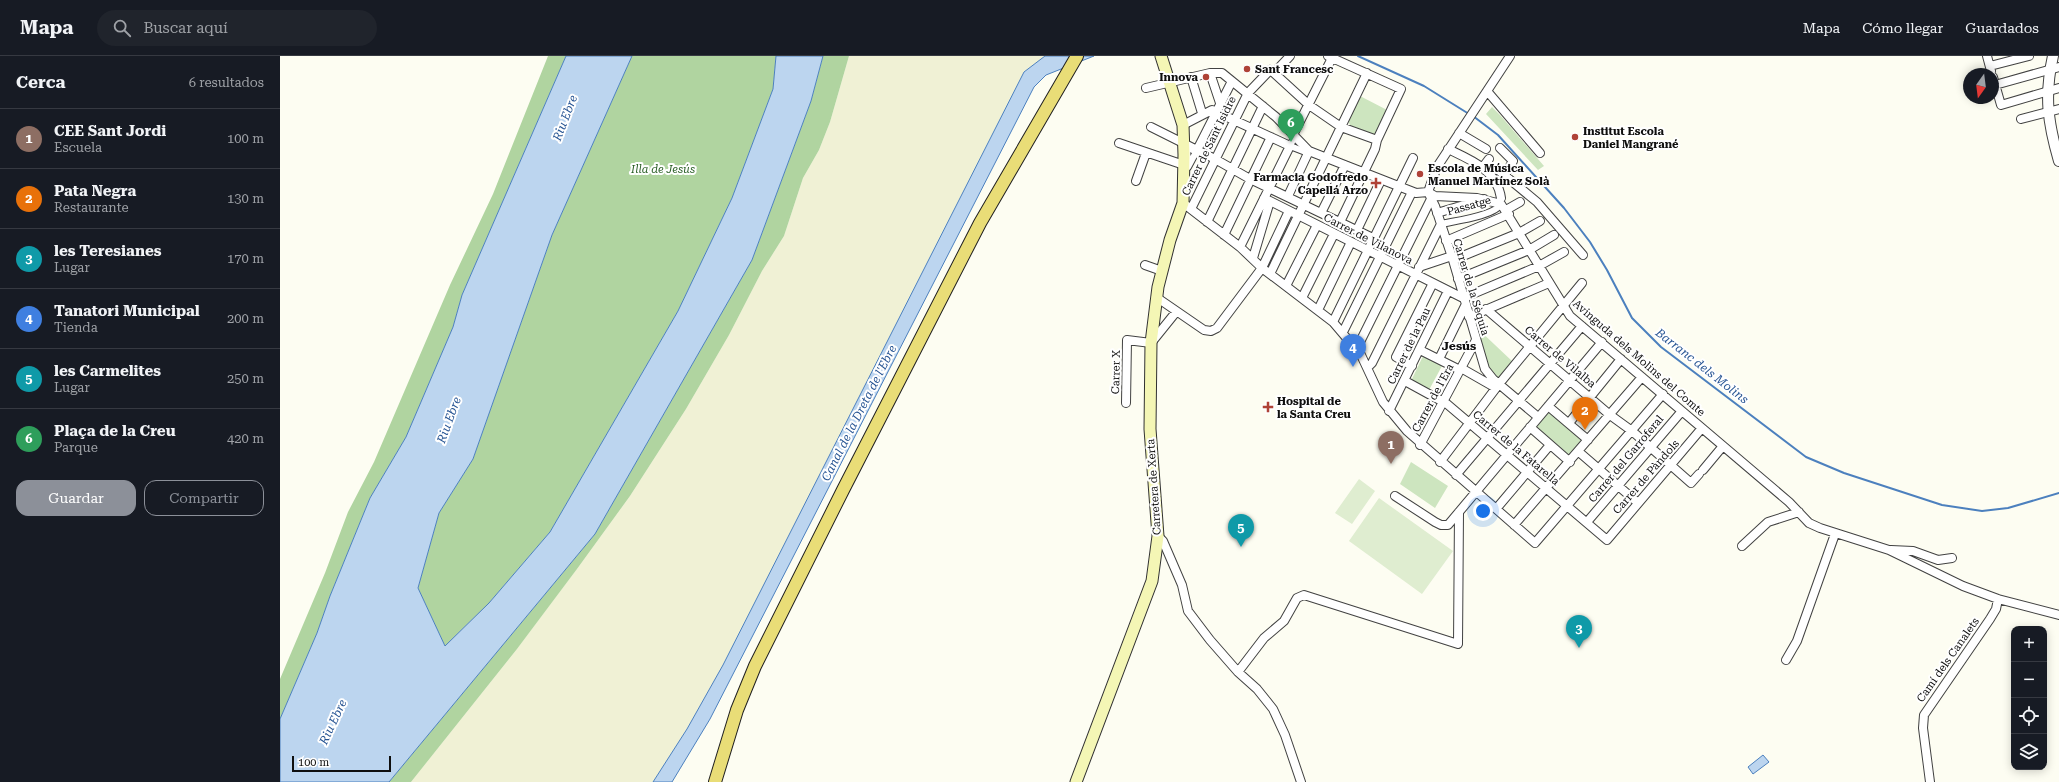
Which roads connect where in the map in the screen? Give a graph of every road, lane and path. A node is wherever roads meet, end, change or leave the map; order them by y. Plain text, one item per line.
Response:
1 (1077, 56) edge
2 (1161, 56) edge
3 (1290, 56) edge
4 (1510, 56) edge
5 (1987, 56) edge
6 (2028, 56) edge
7 (2053, 56) edge
8 (1330, 57) edge
9 (1990, 68) edge
10 (1996, 68) edge
11 (2054, 69) edge
12 (1210, 73) junction
13 (1274, 73) junction
14 (1367, 73) junction
15 (1191, 77) junction
16 (1999, 80) edge
17 (1170, 81) junction
18 (1232, 81) junction
19 (1146, 88) dead end
20 (2059, 88) edge
21 (1487, 91) junction
22 (2048, 91) junction
23 (1248, 93) junction
24 (1999, 96) edge
25 (1220, 103) junction
26 (1309, 105) junction
27 (1263, 106) junction
28 (2059, 108) edge
29 (1216, 112) junction
30 (2048, 112) junction
31 (1202, 113) junction
32 (2021, 119) dead end
33 (1234, 120) junction
34 (1183, 125) junction
35 (1150, 127) dead end
36 (1341, 127) junction
37 (1253, 129) junction
38 (2055, 130) edge
39 (1459, 133) junction
40 (1294, 135) junction
41 (1271, 137) junction
42 (1377, 140) junction
43 (1119, 143) dead end
44 (1184, 143) junction
45 (1290, 146) junction
46 (1500, 148) dead end
47 (1448, 149) junction
48 (1486, 149) dead end
49 (1197, 150) junction
50 (2057, 150) edge
51 (1309, 152) junction
52 (1146, 153) junction
53 (1540, 153) dead end
54 (1327, 158) junction
55 (1413, 158) dead end
56 (1489, 158) dead end
57 (1215, 159) junction
58 (2059, 161) edge
59 (1345, 165) junction
60 (1186, 166) junction
61 (1483, 167) junction
62 (1497, 169) dead end
63 (1233, 170) junction
64 (1363, 173) junction
65 (1505, 175) junction
66 (1250, 179) junction
67 (1381, 180) junction
68 (1136, 181) dead end
69 (1399, 187) junction
70 (1269, 188) junction
71 (1412, 192) junction
72 (1430, 195) junction
73 (1288, 196) junction
74 (1484, 199) junction
75 (1267, 200) junction
76 (1520, 202) dead end
77 (1304, 204) junction
78 (1187, 206) junction
79 (1504, 207) junction
80 (1289, 211) junction
81 (1437, 212) junction
82 (1321, 213) junction
83 (1299, 216) junction
84 (1540, 221) dead end
85 (1207, 222) junction
86 (1340, 222) junction
87 (1440, 224) junction
88 (1316, 225) junction
89 (1358, 230) junction
90 (1519, 232) junction
91 (1334, 234) junction
92 (1224, 235) junction
93 (1554, 235) dead end
94 (1374, 239) junction
95 (1446, 241) junction
96 (1351, 242) junction
97 (1240, 247) junction
98 (1530, 250) junction
99 (1368, 251) junction
100 (1564, 252) dead end
101 (1583, 256) dead end
102 (1380, 257) junction
103 (1252, 258) junction
104 (1452, 258) junction
105 (1145, 265) dead end
106 (1398, 266) junction
107 (1539, 266) junction
108 (1262, 268) junction
109 (1162, 271) junction
110 (1417, 271) junction
111 (1270, 274) junction
112 (1458, 279) junction
113 (1549, 283) junction
114 (1433, 284) junction
115 (1582, 284) dead end
116 (1286, 286) junction
117 (1448, 291) junction
118 (1156, 297) junction
119 (1302, 298) junction
120 (1464, 302) junction
121 (1563, 306) junction
122 (1486, 309) junction
123 (1318, 310) junction
124 (1176, 312) junction
125 (1469, 317) junction
126 (1333, 322) junction
127 (1582, 326) junction
128 (1342, 332) junction
129 (1476, 340) junction
130 (1602, 342) junction
131 (1151, 343) junction
132 (1530, 346) junction
133 (1356, 348) junction
134 (1420, 350) junction
135 (1439, 359) junction
136 (1621, 359) junction
137 (1550, 363) junction
138 (1367, 366) junction
139 (1412, 366) junction
140 (1461, 369) junction
141 (1642, 377) junction
142 (1570, 380) junction
143 (1405, 381) junction
144 (1497, 386) junction
145 (1662, 394) junction
146 (1590, 397) junction
147 (1444, 401) junction
148 (1519, 401) junction
149 (1126, 403) dead end
150 (1548, 406) junction
151 (1390, 411) junction
152 (1682, 411) junction
153 (1610, 415) junction
154 (1538, 417) junction
155 (1469, 423) junction
156 (1569, 423) junction
157 (1530, 427) junction
158 (1702, 428) junction
159 (1632, 431) junction
160 (1488, 438) junction
161 (1588, 440) junction
162 (1420, 444) junction
163 (1550, 445) junction
164 (1723, 446) junction
165 (1650, 448) junction
166 (1579, 452) junction
167 (1507, 454) junction
168 (1440, 462) junction
169 (1570, 462) junction
170 (1670, 466) junction
171 (1600, 470) junction
172 (1527, 472) junction
173 (1456, 475) junction
174 (1618, 486) junction
175 (1546, 488) junction
176 (1475, 491) junction
177 (1395, 496) dead end
178 (1638, 503) junction
179 (1568, 506) junction
180 (1496, 509) junction
181 (1459, 512) junction
182 (1799, 512) junction
183 (1587, 522) junction
184 (1514, 525) junction
185 (1836, 534) junction
186 (1158, 536) junction
187 (1607, 540) joint
188 (1742, 546) dead end
189 (1889, 550) junction
190 (1952, 558) dead end
191 (1998, 599) junction
192 (2059, 615) edge
193 (1786, 660) dead end
194 (1238, 672) junction
195 (714, 782) edge
196 (1076, 782) edge
197 (1301, 782) edge
198 (1930, 782) edge

1 - 195 main road
2 - 17 main road
3 - 13 street
4 - 21 street
5 - 9 street
6 - 10 street
7 - 11 street
8 - 14 street
8 - 26 street
11 - 16 street
11 - 22 street
12 - 15 street
12 - 18 street
12 - 25 street
13 - 23 street, Carrer de Sant Isidre
13 - 26 street
14 - 36 street
14 - 42 street
15 - 17 street
15 - 31 street
17 - 19 street
17 - 34 main road
18 - 23 street
18 - 25 street
20 - 22 street
21 - 39 street
21 - 53 street
22 - 24 street
22 - 30 street
23 - 27 street
23 - 33 street, Carrer de Sant Isidre
25 - 29 street
26 - 36 street
26 - 40 street
27 - 37 street
27 - 40 street
28 - 30 street
29 - 31 street
29 - 33 street
29 - 49 street
30 - 32 street
30 - 38 street
31 - 34 street
33 - 37 street
33 - 57 street, Carrer de Sant Isidre
34 - 44 main road
35 - 44 street
36 - 42 street
36 - 54 street
37 - 41 street
37 - 63 street
38 - 50 street
39 - 47 street
39 - 48 street
40 - 45 street
40 - 51 street
41 - 45 street
41 - 66 street
42 - 64 street
43 - 52 street
44 - 49 street
44 - 60 main road
45 - 51 street
45 - 70 street
46 - 65 street
47 - 61 street
47 - 72 street
49 - 57 street
50 - 58 street
51 - 54 street
51 - 73 street
52 - 60 street
52 - 68 street
54 - 59 street
54 - 77 street
55 - 69 street
56 - 61 street
57 - 63 street
57 - 78 street, Carrer de Sant Isidre
59 - 64 street
59 - 82 street
60 - 78 main road
61 - 79 street, Avinguda dels Molins del Comte
62 - 65 street
63 - 66 street
63 - 85 street
64 - 67 street
64 - 86 street
65 - 101 street
66 - 70 street
66 - 92 street
67 - 69 street
67 - 89 street
69 - 71 street
69 - 94 street
70 - 73 street
70 - 75 street
71 - 72 street
71 - 102 street
72 - 74 street
72 - 81 street, Carrer de la Sèquia
72 - 106 street
73 - 77 street
74 - 79 street
74 - 81 street
75 - 80 street, Carrer de Vilanova
75 - 97 street
75 - 103 street
76 - 79 street
77 - 82 street
77 - 83 street
78 - 85 street
78 - 109 main road, Carretera de Xerta
79 - 87 street, Passatge
79 - 90 street, Avinguda dels Molins del Comte
79 - 95 street
80 - 83 street, Carrer de Vilanova
80 - 108 street
81 - 87 street, Carrer de la Sèquia
82 - 86 street
83 - 88 street, Carrer de Vilanova
83 - 111 street
84 - 90 street
85 - 92 street
86 - 89 street
87 - 95 street, Carrer de la Sèquia
87 - 110 street
88 - 91 street, Carrer de Vilanova
88 - 116 street
89 - 94 street
90 - 98 street, Avinguda dels Molins del Comte
90 - 104 street
91 - 96 street, Carrer de Vilanova
91 - 119 street
92 - 97 street
93 - 98 street
94 - 99 street
95 - 104 street, Carrer de la Sèquia
96 - 99 street, Carrer de Vilanova
96 - 123 street
97 - 103 street
98 - 107 street, Avinguda dels Molins del Comte
98 - 112 street
99 - 102 street, Carrer de Vilanova
99 - 126 street
100 - 107 street
102 - 106 street, Carrer de Vilanova
102 - 128 street
103 - 108 street
104 - 110 street
104 - 112 street, Carrer de la Sèquia
105 - 109 street
106 - 110 street, Carrer de Vilanova
106 - 133 street
107 - 113 street, Avinguda dels Molins del Comte
107 - 120 street
108 - 111 street
108 - 124 street
109 - 118 main road, Carretera de Xerta
110 - 114 street, Carrer de Vilanova
110 - 138 street
111 - 116 street
112 - 120 street, Carrer de la Sèquia
113 - 121 street, Avinguda dels Molins del Comte
113 - 122 street
114 - 117 street, Carrer de Vilanova
114 - 139 street
115 - 121 street
116 - 119 street
117 - 120 street, Carrer de Vilanova
117 - 134 street, Carrer de la Pau
118 - 124 street
118 - 131 main road, Carretera de Xerta
119 - 123 street
120 - 125 street, Carrer de la Sèquia
120 - 135 street
121 - 127 street, Avinguda dels Molins del Comte
121 - 132 street
122 - 125 street
122 - 132 street, Carrer de Vilalba
123 - 126 street
124 - 131 street
125 - 129 street, Carrer de la Sèquia
126 - 128 street
127 - 130 street, Avinguda dels Molins del Comte
127 - 137 street
128 - 133 street
129 - 140 street, Carrer de l'Era
129 - 144 street, Carrer de la Sèquia
130 - 136 street, Avinguda dels Molins del Comte
130 - 142 street
131 - 149 street, Carrer X
131 - 186 main road, Carretera de Xerta
132 - 137 street, Carrer de Vilalba
132 - 144 street
133 - 138 street
134 - 135 street
134 - 139 street, Carrer de la Pau
135 - 140 street
136 - 141 street, Avinguda dels Molins del Comte
136 - 146 street
137 - 142 street, Carrer de Vilalba
137 - 148 street
138 - 151 street
139 - 143 street, Carrer de la Pau
140 - 144 street
140 - 147 street, Carrer de l'Era
141 - 145 street, Avinguda dels Molins del Comte
141 - 153 street
142 - 146 street, Carrer de Vilalba
142 - 150 street
143 - 147 street, Carrer de la Fatarella
143 - 151 street, Carrer de la Pau
144 - 148 street
144 - 155 street
145 - 152 street, Avinguda dels Molins del Comte
145 - 159 street
146 - 153 street, Carrer de Vilalba
146 - 156 street
147 - 155 street, Carrer de la Fatarella
147 - 162 street, Carrer de l'Era
148 - 154 street
148 - 160 street
150 - 154 street
150 - 156 street
151 - 162 street
152 - 158 street, Avinguda dels Molins del Comte
152 - 165 street, Carrer del Garroferal
153 - 159 street, Carrer de Vilalba
153 - 161 street
154 - 157 street
155 - 160 street, Carrer de la Fatarella
155 - 168 street
156 - 161 street
157 - 163 street
157 - 167 street
158 - 164 street, Avinguda dels Molins del Comte
158 - 170 street, Carrer de Pàndols
159 - 165 street, Carrer de Vilalba
159 - 171 street
160 - 167 street, Carrer de la Fatarella
160 - 173 street
161 - 166 street
162 - 168 street
163 - 169 street
163 - 172 street
164 - 170 street, Carrer de Vilalba
164 - 182 street, Avinguda dels Molins del Comte
165 - 170 street, Carrer de Vilalba
165 - 174 street, Carrer del Garroferal
166 - 169 street
166 - 171 street
167 - 172 street, Carrer de la Fatarella
167 - 176 street
168 - 173 street
169 - 175 street
170 - 178 street, Carrer de Pàndols
171 - 174 street
171 - 179 street
172 - 175 street, Carrer de la Fatarella
172 - 180 street
173 - 176 street
174 - 178 street
174 - 183 street, Carrer del Garroferal
175 - 179 street, Carrer de la Fatarella
175 - 184 street
176 - 180 street
176 - 181 street
177 - 181 street
178 - 187 street, Carrer de Pàndols
179 - 183 street, Carrer de la Fatarella
179 - 184 street
180 - 184 street
181 - 194 street
182 - 185 street, Avinguda dels Molins del Comte
182 - 188 street
183 - 187 street, Carrer de la Fatarella
185 - 189 street, Avinguda dels Molins del Comte
185 - 193 street
186 - 194 street
186 - 196 main road, Carretera de Xerta
189 - 190 street
189 - 191 street
191 - 192 street
191 - 198 street, Camí dels Canalets
194 - 197 street

